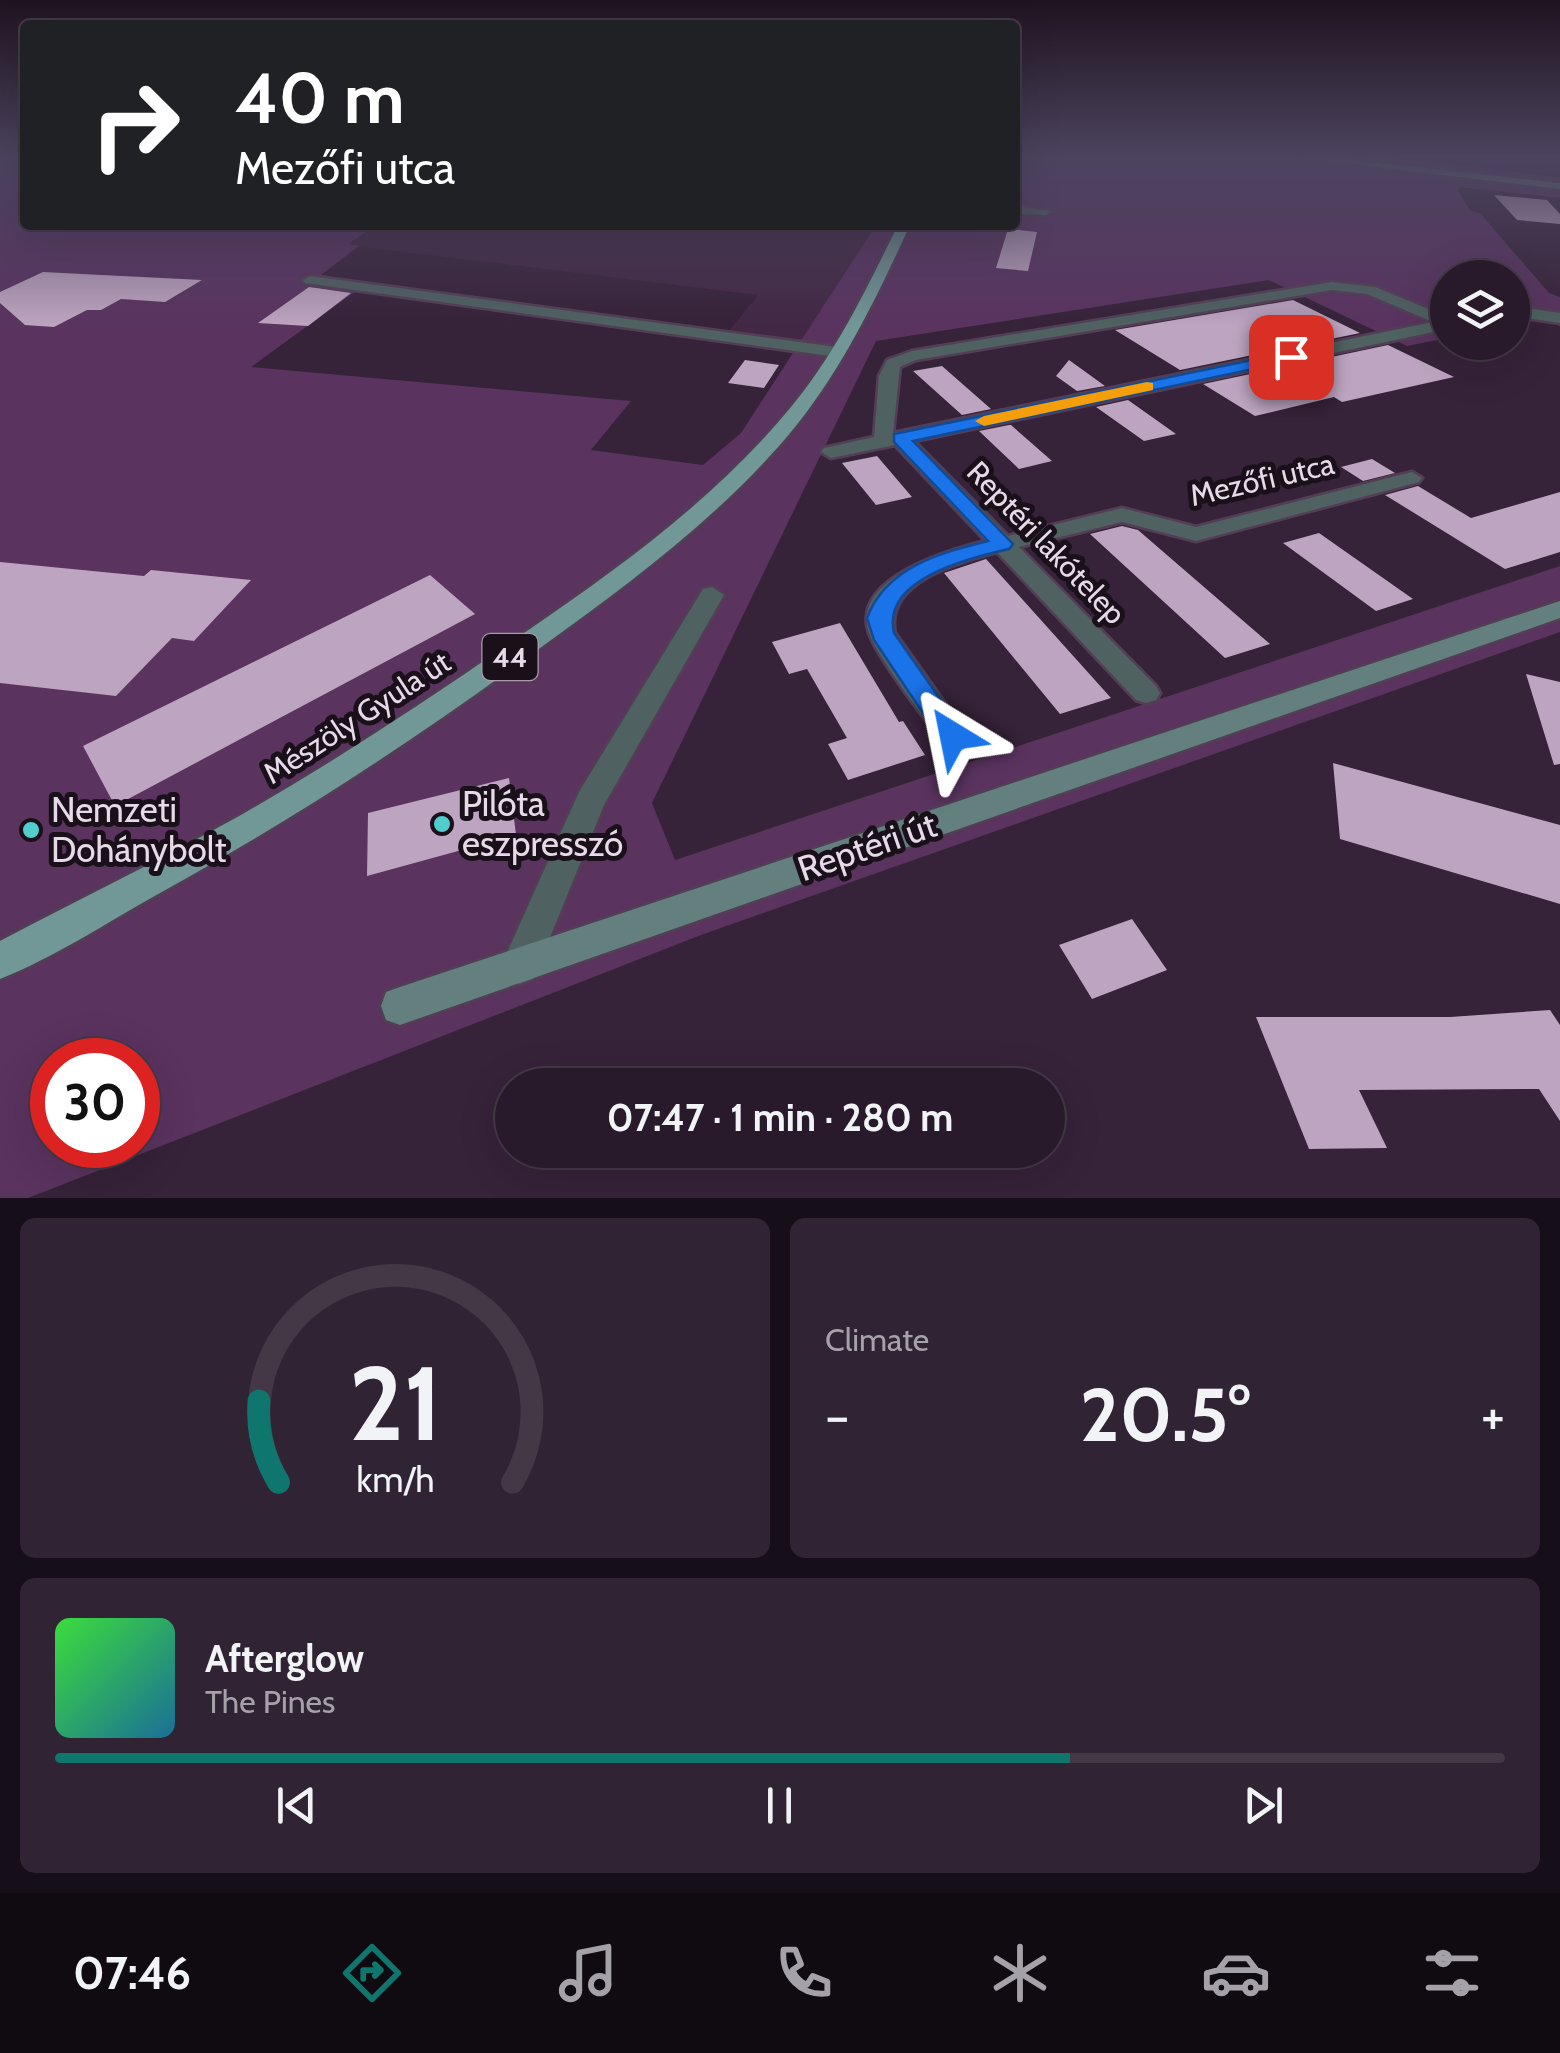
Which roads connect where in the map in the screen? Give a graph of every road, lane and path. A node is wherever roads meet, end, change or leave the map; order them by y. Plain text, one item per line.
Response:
1 (901, 230) edge
2 (310, 280) dead end
3 (1530, 314) edge
4 (1430, 316) edge
5 (1560, 318) edge
6 (1430, 328) edge
7 (837, 352) junction
8 (892, 440) junction
9 (831, 452) dead end
10 (1412, 478) dead end
11 (1002, 544) junction
12 (712, 595) dead end
13 (1560, 609) edge
14 (1146, 692) dead end
15 (953, 736) dead end
16 (0, 961) edge
17 (520, 966) junction
18 (400, 1006) dead end

1 - 7 main road, Mészöly Gyula út / 44
2 - 7 street
3 - 5 street
4 - 8 street
6 - 8 street, Reptéri lakótelep
7 - 16 main road, Mészöly Gyula út / 44
8 - 9 street, Reptéri lakótelep
8 - 11 street, Reptéri lakótelep
10 - 11 street, Mezőfi utca
11 - 14 street, Reptéri lakótelep
11 - 15 street, Mezőfi utca
12 - 17 street
13 - 17 street, Reptéri út
17 - 18 street, Reptéri út

